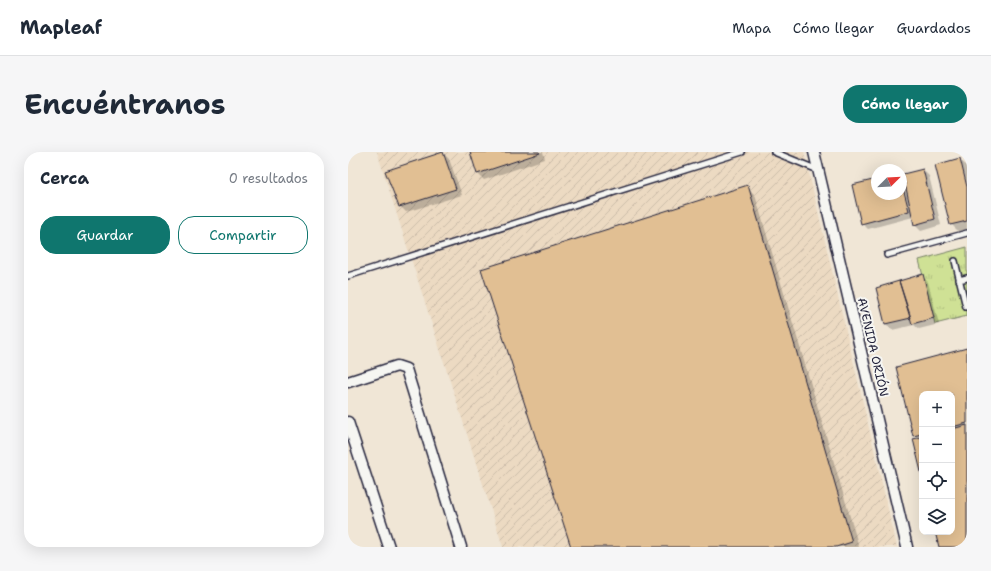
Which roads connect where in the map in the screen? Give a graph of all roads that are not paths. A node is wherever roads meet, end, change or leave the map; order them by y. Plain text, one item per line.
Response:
1 (742, 152) edge
2 (774, 152) edge
3 (814, 152) edge
4 (786, 154) edge
5 (819, 171) junction
6 (967, 233) edge
7 (887, 255) dead end
8 (955, 261) dead end
9 (348, 276) edge
10 (967, 278) edge
11 (959, 280) junction
12 (966, 307) dead end
13 (348, 382) edge
14 (348, 422) edge
15 (389, 547) edge
16 (461, 547) edge
17 (907, 547) edge

1 - 9 lane
2 - 4 lane
3 - 5 street, AVENIDA ORIÓN
4 - 5 lane
5 - 17 street, AVENIDA ORIÓN
6 - 7 lane
8 - 11 lane
10 - 11 lane
11 - 12 lane
13 - 16 street
14 - 15 street

